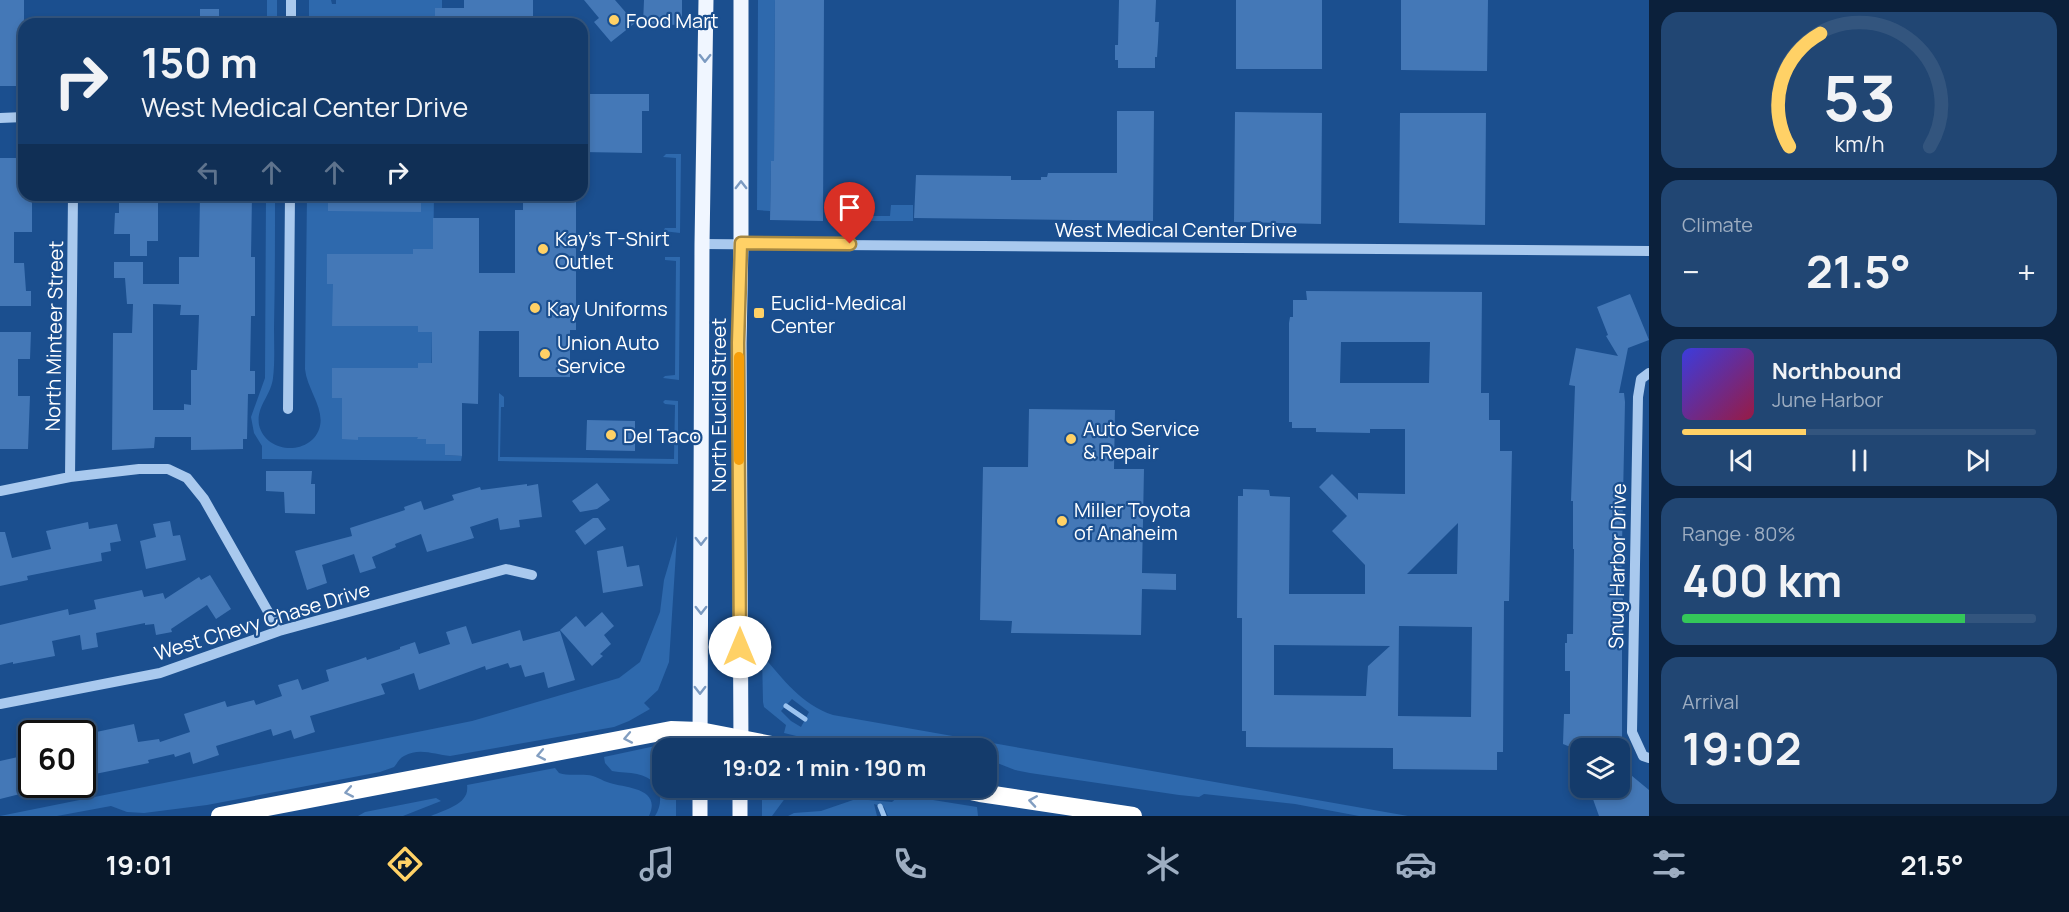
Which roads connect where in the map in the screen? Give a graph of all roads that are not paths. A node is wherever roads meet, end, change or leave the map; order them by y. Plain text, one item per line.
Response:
1 (291, 0) edge
2 (706, 0) edge
3 (741, 0) edge
4 (291, 18) edge
5 (18, 117) edge
6 (0, 118) edge
7 (74, 201) edge
8 (290, 201) edge
9 (741, 243) junction
10 (702, 244) junction
11 (1649, 251) edge
12 (1649, 373) edge
13 (288, 409) dead end
14 (70, 477) junction
15 (0, 491) edge
16 (532, 575) dead end
17 (279, 631) junction
18 (0, 704) edge
19 (694, 738) edge
20 (700, 738) edge
21 (741, 738) edge
22 (1649, 758) edge
23 (997, 796) edge
24 (700, 798) edge
25 (740, 798) edge
26 (220, 816) edge
27 (700, 816) edge
28 (740, 816) edge
29 (1133, 816) edge

1 - 4 street
2 -> 10 main road, North Euclid Street
9 -> 3 main road, North Euclid Street
5 - 6 street
7 - 14 street, North Minteer Street
8 - 13 street
9 - 10 street, West Medical Center Drive
9 - 11 street, West Medical Center Drive
9 - 21 main road, North Euclid Street
10 -> 20 main road, North Euclid Street
12 - 22 street, Snug Harbor Drive
14 - 15 street
14 - 17 street
16 - 17 street, West Chevy Chase Drive
17 - 18 street, West Chevy Chase Drive
19 -> 26 highway
29 -> 23 highway
24 - 27 main road
25 - 28 main road

